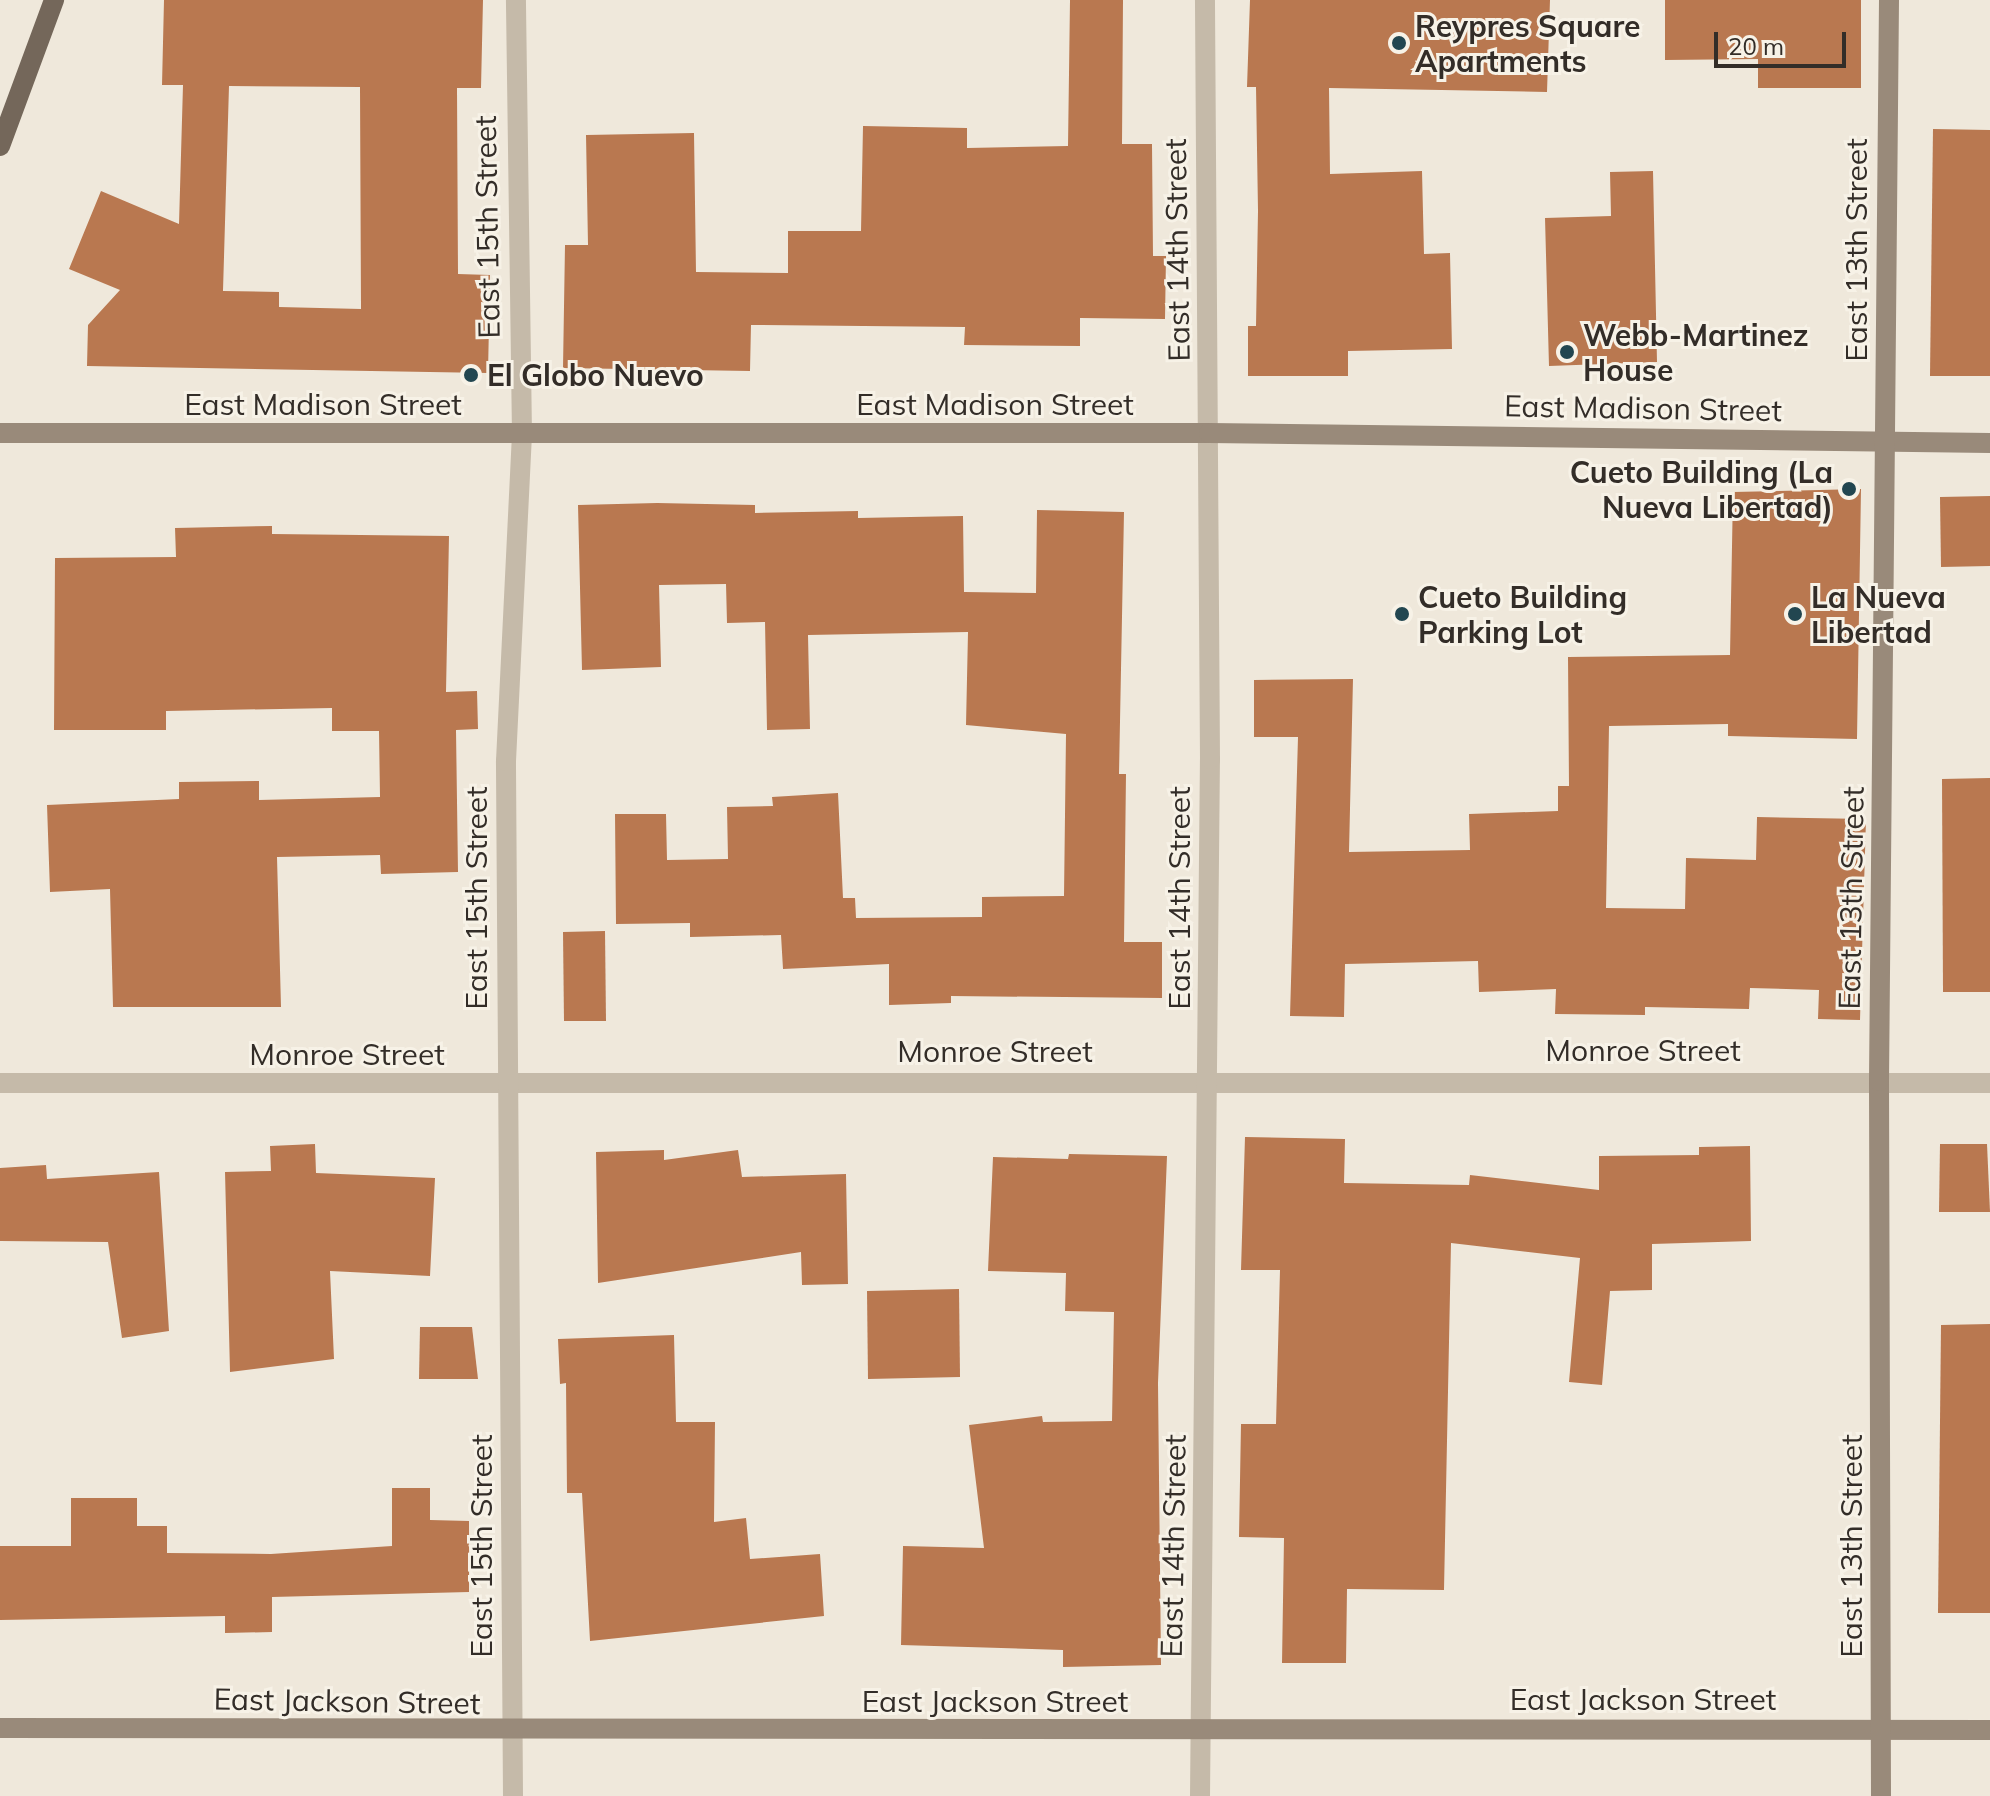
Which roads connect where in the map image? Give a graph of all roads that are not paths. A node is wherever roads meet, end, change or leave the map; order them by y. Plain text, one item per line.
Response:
1 (54, 0) edge
2 (516, 0) edge
3 (1205, 0) edge
4 (1889, 0) edge
5 (0, 146) edge
6 (0, 433) edge
7 (1209, 433) junction
8 (522, 435) junction
9 (1887, 441) junction
10 (1990, 443) edge
11 (1207, 1079) junction
12 (1879, 1081) junction
13 (0, 1083) edge
14 (1990, 1083) edge
15 (507, 1085) junction
16 (0, 1728) edge
17 (1881, 1729) junction
18 (1990, 1730) edge
19 (1201, 1731) junction
20 (512, 1733) junction
21 (513, 1796) edge
22 (1200, 1796) edge
23 (1881, 1796) edge

1 - 5 main road
2 - 8 street, East 15th Street
3 - 7 street, East 14th Street
4 - 9 main road, East 13th Street
6 - 8 main road, East Madison Street
7 - 8 main road, East Madison Street
7 - 9 main road, East Madison Street
7 - 11 street, East 14th Street
8 - 15 street, East 15th Street
9 - 10 main road, East Madison Street
9 - 12 main road, East 13th Street
11 - 12 street, Monroe Street
11 - 15 street, Monroe Street
11 - 19 street, East 14th Street
12 - 14 street, Monroe Street
12 - 17 main road, East 13th Street
13 - 15 street, Monroe Street
15 - 20 street, East 15th Street
16 - 20 main road, East Jackson Street
17 - 18 main road, East Jackson Street
17 - 19 main road, East Jackson Street
17 - 23 main road, East 13th Street
19 - 20 main road, East Jackson Street
19 - 22 street, East 14th Street
20 - 21 street, East 15th Street

